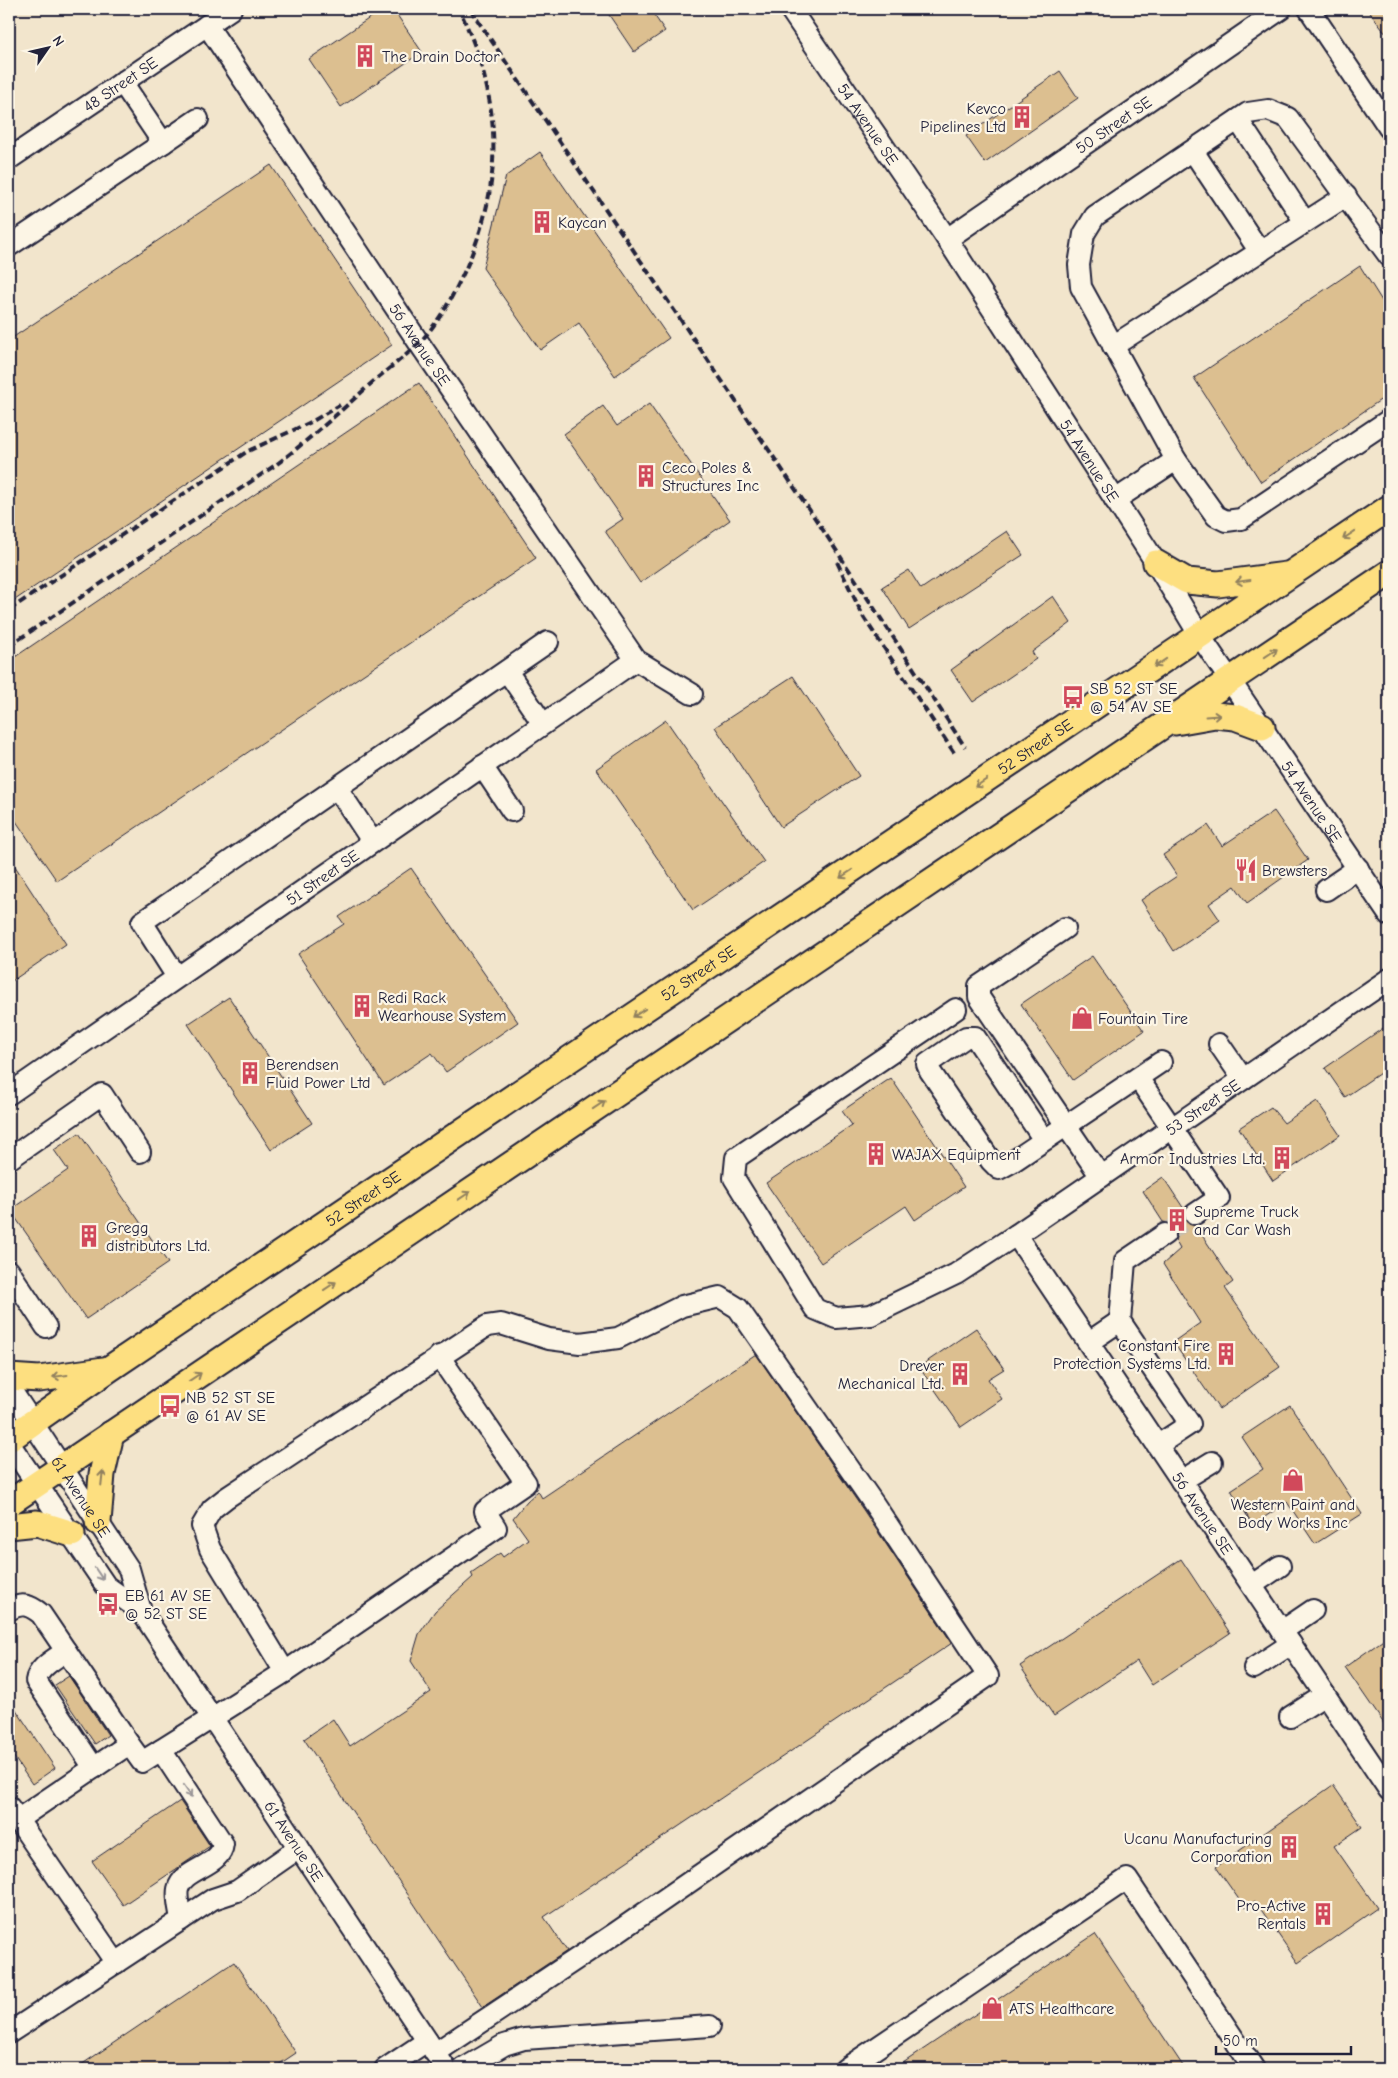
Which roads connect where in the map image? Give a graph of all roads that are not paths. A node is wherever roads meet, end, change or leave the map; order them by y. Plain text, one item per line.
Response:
1 (231, 9) edge
2 (790, 9) edge
3 (1281, 9) edge
4 (1308, 9) edge
5 (207, 25) junction
6 (122, 82) junction
7 (198, 119) dead end
8 (1238, 120) junction
9 (1389, 128) edge
10 (162, 143) junction
11 (1192, 151) junction
12 (9, 159) edge
13 (1346, 196) junction
14 (1306, 222) junction
15 (947, 239) junction
16 (9, 246) edge
17 (1260, 252) junction
18 (1389, 256) edge
19 (1113, 346) junction
20 (1389, 420) edge
21 (1176, 460) junction
22 (1115, 500) junction
23 (1389, 508) edge
24 (1156, 563) junction
25 (1389, 573) edge
26 (1291, 574) junction
27 (1200, 636) junction
28 (548, 642) dead end
29 (636, 660) junction
30 (507, 671) junction
31 (1230, 680) junction
32 (692, 694) dead end
33 (543, 724) junction
34 (1165, 724) junction
35 (1262, 727) junction
36 (482, 766) junction
37 (337, 788) junction
38 (512, 811) dead end
39 (372, 841) junction
40 (1358, 868) junction
41 (1326, 890) dead end
42 (1389, 915) edge
43 (1065, 928) dead end
44 (177, 978) junction
45 (1389, 979) edge
46 (956, 1008) dead end
47 (1219, 1044) dead end
48 (1161, 1062) dead end
49 (1138, 1078) junction
50 (1243, 1079) junction
51 (9, 1094) edge
52 (1067, 1125) junction
53 (1172, 1128) junction
54 (1044, 1140) junction
55 (140, 1152) dead end
56 (9, 1159) edge
57 (1101, 1177) junction
58 (1195, 1214) tunnel mouth
59 (1165, 1234) tunnel mouth
60 (1016, 1235) junction
61 (9, 1271) edge
62 (1120, 1321) junction
63 (46, 1327) dead end
64 (1089, 1342) junction
65 (440, 1356) junction
66 (109, 1369) junction
67 (9, 1377) edge
68 (9, 1387) edge
69 (32, 1423) junction
70 (111, 1434) junction
71 (9, 1441) edge
72 (1158, 1445) junction
73 (1212, 1462) dead end
74 (62, 1467) junction
75 (1181, 1480) junction
76 (38, 1483) junction
77 (9, 1503) edge
78 (98, 1522) junction
79 (9, 1526) edge
80 (72, 1534) junction
81 (1280, 1566) dead end
82 (1252, 1585) junction
83 (9, 1610) edge
84 (1314, 1610) dead end
85 (141, 1611) junction
86 (1287, 1637) junction
87 (66, 1651) junction
88 (1254, 1668) dead end
89 (285, 1672) junction
90 (1325, 1694) junction
91 (1290, 1717) dead end
92 (214, 1718) junction
93 (129, 1744) junction
94 (161, 1750) junction
95 (94, 1768) junction
96 (1389, 1790) edge
97 (13, 1814) edge
98 (299, 1848) junction
99 (181, 1920) junction
100 (116, 1963) junction
101 (710, 2026) dead end
102 (9, 2033) edge
103 (436, 2054) edge
104 (385, 2069) edge
105 (463, 2069) edge
106 (845, 2069) edge
107 (1254, 2069) edge

1 - 5 street, 48 Street SE
2 - 15 street, 54 Avenue SE
3 - 15 street, 50 Street SE
4 - 9 street
5 - 6 street, 48 Street SE
5 - 29 street, 56 Avenue SE
6 - 10 street
6 - 12 street, 48 Street SE
7 - 10 street
8 - 11 street
8 - 13 street
8 - 14 street
10 - 16 street
11 - 17 street
11 - 19 street
13 - 14 street
13 - 18 street
14 - 17 street
15 - 22 street, 54 Avenue SE
17 - 19 street
19 - 21 street
20 - 21 street
21 - 22 street
22 - 24 street, 54 Avenue SE
23 -> 26 main road, 52 Street SE
26 -> 24 main road
24 - 27 street, 54 Avenue SE
31 -> 25 main road
26 - 27 main road, 52 Street SE
27 - 31 street, 54 Avenue SE
27 -> 66 main road, 52 Street SE
28 - 30 street
29 - 32 street
29 - 33 street, 51 Street SE
30 - 33 street
30 - 37 street
31 - 34 main road
31 - 35 street, 54 Avenue SE
33 - 36 street, 51 Street SE
34 -> 35 main road
70 -> 34 main road
35 - 40 street, 54 Avenue SE
36 - 38 street
36 - 39 street, 51 Street SE
37 - 39 street
37 - 44 street
39 - 44 street, 51 Street SE
40 - 41 street
40 - 42 street, 54 Avenue SE
43 - 52 street
44 - 51 street, 51 Street SE
45 - 50 street, 53 Street SE
46 - 60 street, 53 Street SE
47 - 50 street
48 - 49 street
49 - 52 street
49 - 53 street
50 - 53 street, 53 Street SE
52 - 54 street
52 - 57 street
53 - 57 street, 53 Street SE
53 - 58 street
54 - 54 street
55 - 56 street
57 - 60 street, 53 Street SE
59 - 62 street
60 - 64 street, 56 Avenue SE
61 - 63 street
62 - 64 street
62 - 72 street
64 - 72 street, 56 Avenue SE
65 - 89 street
65 - 89 street
65 - 103 street
66 -> 67 main road
66 - 69 main road, 52 Street SE
68 - 69 street, 61 Avenue SE
69 - 71 main road, 52 Street SE
69 - 74 street, 61 Avenue SE
70 - 74 main road
78 -> 70 main road
71 - 76 street, 61 Avenue SE
72 - 75 street, 56 Avenue SE
73 - 75 street
74 - 76 main road
74 - 78 street, 61 Avenue SE
75 - 82 street, 56 Avenue SE
76 - 77 main road
76 - 80 street, 61 Avenue SE
78 - 85 street, 61 Avenue SE
79 - 80 main road
80 -> 85 street, 61 Avenue SE
81 - 82 street
82 - 86 street, 56 Avenue SE
83 - 87 street
84 - 86 street
85 - 92 street, 61 Avenue SE
86 - 88 street
86 - 90 street, 56 Avenue SE
87 - 93 street
87 - 95 street
89 - 92 street
90 - 91 street
90 - 96 street, 56 Avenue SE
92 - 94 street
92 - 98 street, 61 Avenue SE
93 - 94 street
93 - 95 street
94 -> 99 street
95 - 97 street
97 - 100 street
98 - 99 street
98 - 103 street, 61 Avenue SE
99 - 100 street
100 - 102 street
101 - 105 street
103 - 104 street
106 - 107 street

